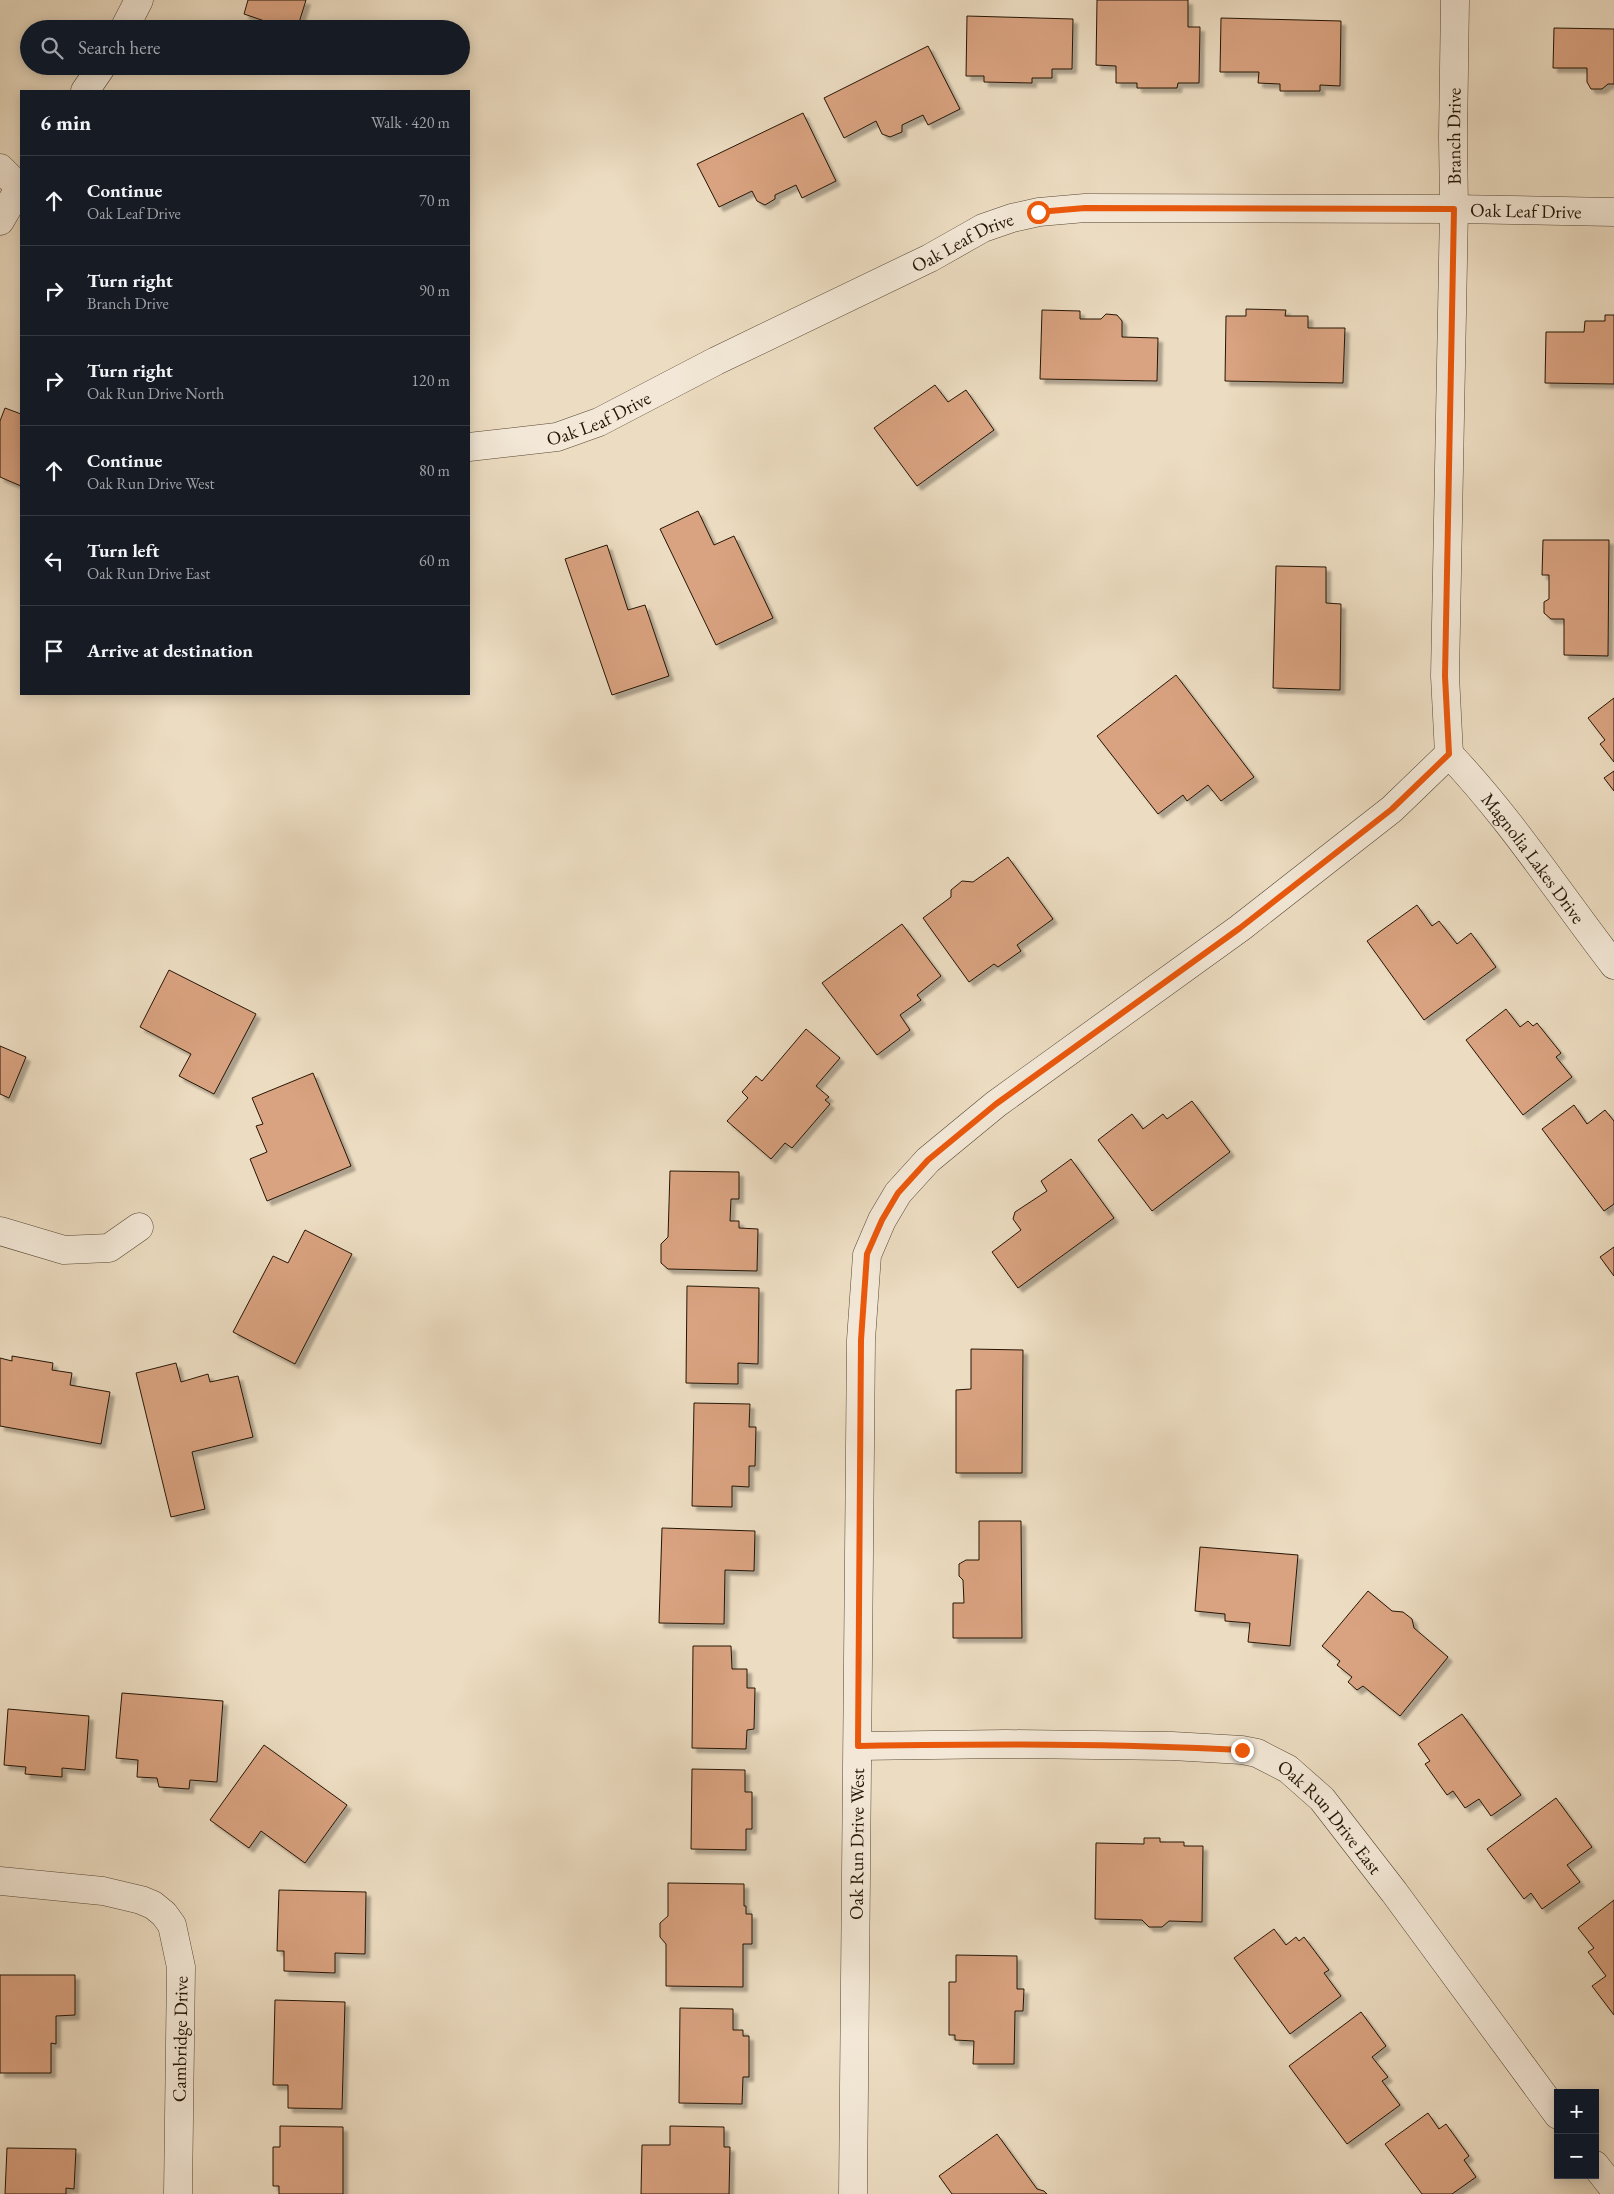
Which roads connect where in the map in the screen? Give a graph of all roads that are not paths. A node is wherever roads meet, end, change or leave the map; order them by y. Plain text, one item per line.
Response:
1 (139, 0) edge
2 (1455, 0) edge
3 (129, 20) edge
4 (96, 75) edge
5 (86, 90) edge
6 (0, 168) edge
7 (20, 186) edge
8 (20, 189) edge
9 (1454, 209) junction
10 (1614, 212) edge
11 (0, 221) edge
12 (470, 448) edge
13 (1449, 754) junction
14 (1614, 965) edge
15 (139, 1227) dead end
16 (0, 1232) edge
17 (858, 1746) junction
18 (0, 1881) edge
19 (1554, 2110) edge
20 (1599, 2170) edge
21 (1614, 2189) edge
22 (178, 2194) edge
23 (853, 2194) edge

1 - 3 street
2 - 9 street, Branch Drive
4 - 5 street
6 - 7 street
8 - 11 street
9 - 10 street, Oak Leaf Drive
9 - 12 street, Oak Leaf Drive
9 - 13 street, Branch Drive
13 - 14 street, Magnolia Lakes Drive
13 - 17 street, Oak Run Drive West
15 - 16 street
17 - 19 street, Oak Run Drive East
17 - 23 street, Oak Run Drive West
18 - 22 street, Cambridge Drive
20 - 21 street

